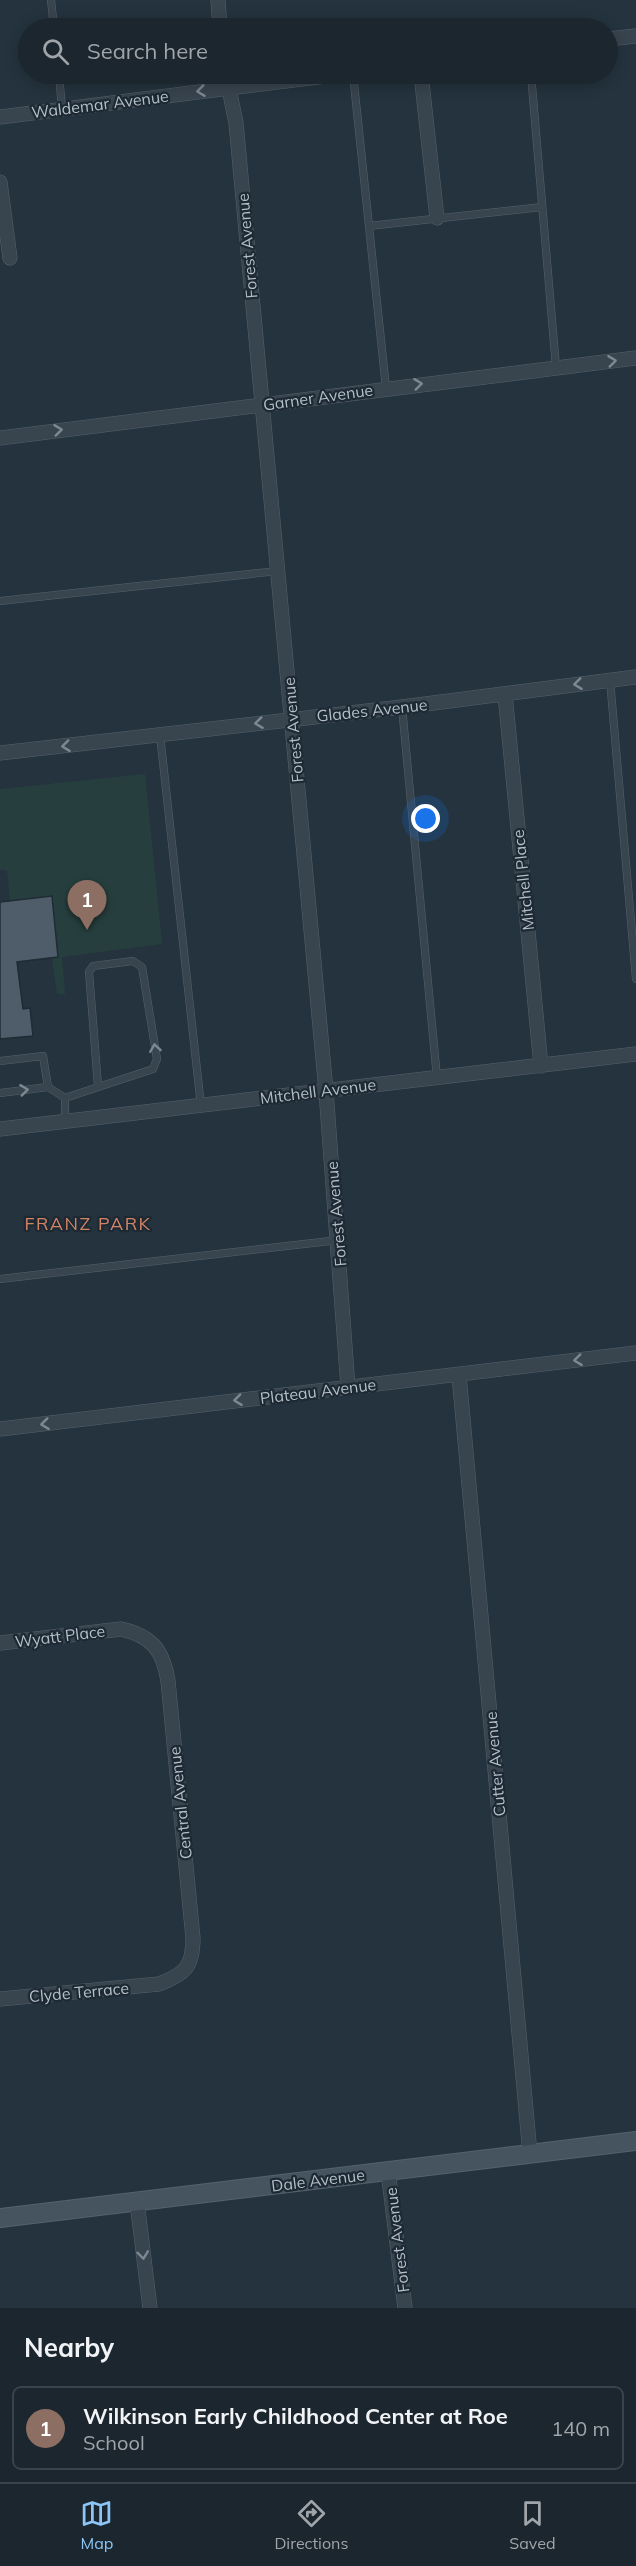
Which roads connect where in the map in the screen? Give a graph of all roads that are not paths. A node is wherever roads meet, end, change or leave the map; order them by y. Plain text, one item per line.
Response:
1 (51, 0) edge
2 (218, 0) edge
3 (53, 18) edge
4 (219, 18) edge
5 (636, 36) edge
6 (618, 38) edge
7 (60, 84) edge
8 (228, 84) edge
9 (261, 84) edge
10 (354, 84) edge
11 (422, 84) edge
12 (532, 84) edge
13 (229, 88) junction
14 (62, 109) junction
15 (0, 117) edge
16 (0, 182) edge
17 (542, 207) junction
18 (437, 219) junction
19 (369, 226) junction
20 (10, 258) dead end
21 (636, 358) edge
22 (556, 368) junction
23 (387, 388) junction
24 (263, 404) junction
25 (0, 438) edge
26 (278, 571) junction
27 (0, 601) edge
28 (636, 677) edge
29 (610, 680) junction
30 (505, 694) junction
31 (402, 707) junction
32 (292, 719) junction
33 (160, 735) junction
34 (0, 753) edge
35 (636, 979) edge
36 (636, 1054) edge
37 (0, 1061) edge
38 (541, 1065) junction
39 (437, 1078) junction
40 (98, 1086) junction
41 (48, 1087) junction
42 (326, 1090) junction
43 (0, 1093) edge
44 (64, 1098) junction
45 (201, 1106) junction
46 (65, 1122) junction
47 (0, 1130) edge
48 (339, 1240) junction
49 (0, 1279) edge
50 (636, 1353) edge
51 (459, 1375) junction
52 (348, 1387) junction
53 (0, 1429) edge
54 (121, 1629) joint
55 (0, 1643) edge
56 (159, 1984) joint
57 (0, 2000) edge
58 (636, 2141) edge
59 (530, 2154) junction
60 (388, 2171) junction
61 (137, 2202) junction
62 (0, 2218) edge
63 (150, 2308) edge
64 (405, 2308) edge

1 - 3 lane
2 - 4 street
5 - 6 street
7 - 14 lane
8 - 13 street, Forest Avenue
9 - 13 street, Waldemar Avenue
10 - 19 lane
11 - 18 street
12 - 17 lane
13 -> 14 street, Waldemar Avenue
13 - 24 street, Forest Avenue
14 - 15 street, Waldemar Avenue
16 - 20 street
17 - 18 lane
17 - 22 lane
18 - 19 lane
19 - 23 lane
22 -> 21 street, Garner Avenue
23 -> 22 street, Garner Avenue
23 - 24 street, Garner Avenue
25 -> 24 street, Garner Avenue
24 - 26 street, Forest Avenue
26 - 27 lane
26 - 32 street, Forest Avenue
28 - 29 street, Glades Avenue
29 -> 30 street, Glades Avenue
29 - 35 lane
30 - 31 street, Glades Avenue
30 - 38 street, Mitchell Place
31 - 32 street, Glades Avenue
31 - 39 lane
32 -> 33 street, Glades Avenue
32 - 42 street, Forest Avenue
33 -> 34 street, Glades Avenue
33 - 45 lane
36 - 38 street, Mitchell Avenue
37 - 41 lane
38 - 39 street, Mitchell Avenue
39 - 42 street, Mitchell Avenue
40 -> 40 lane
40 - 44 lane
43 -> 41 lane
41 - 44 lane
42 - 45 street, Mitchell Avenue
42 - 48 street, Forest Avenue
44 - 46 lane
45 - 46 street, Mitchell Avenue
46 - 47 street, Mitchell Avenue
48 - 49 lane
48 - 52 street, Forest Avenue
50 -> 51 street, Plateau Avenue
51 - 52 street, Plateau Avenue
51 - 59 street, Cutter Avenue
52 -> 53 street, Plateau Avenue
54 - 55 street, Wyatt Place
54 - 56 street, Central Avenue
56 - 57 street, Clyde Terrace
58 - 59 street, Dale Avenue
59 - 60 street, Dale Avenue
60 - 61 street, Dale Avenue
60 - 64 street, Forest Avenue
61 - 62 street, Dale Avenue
61 -> 63 street

